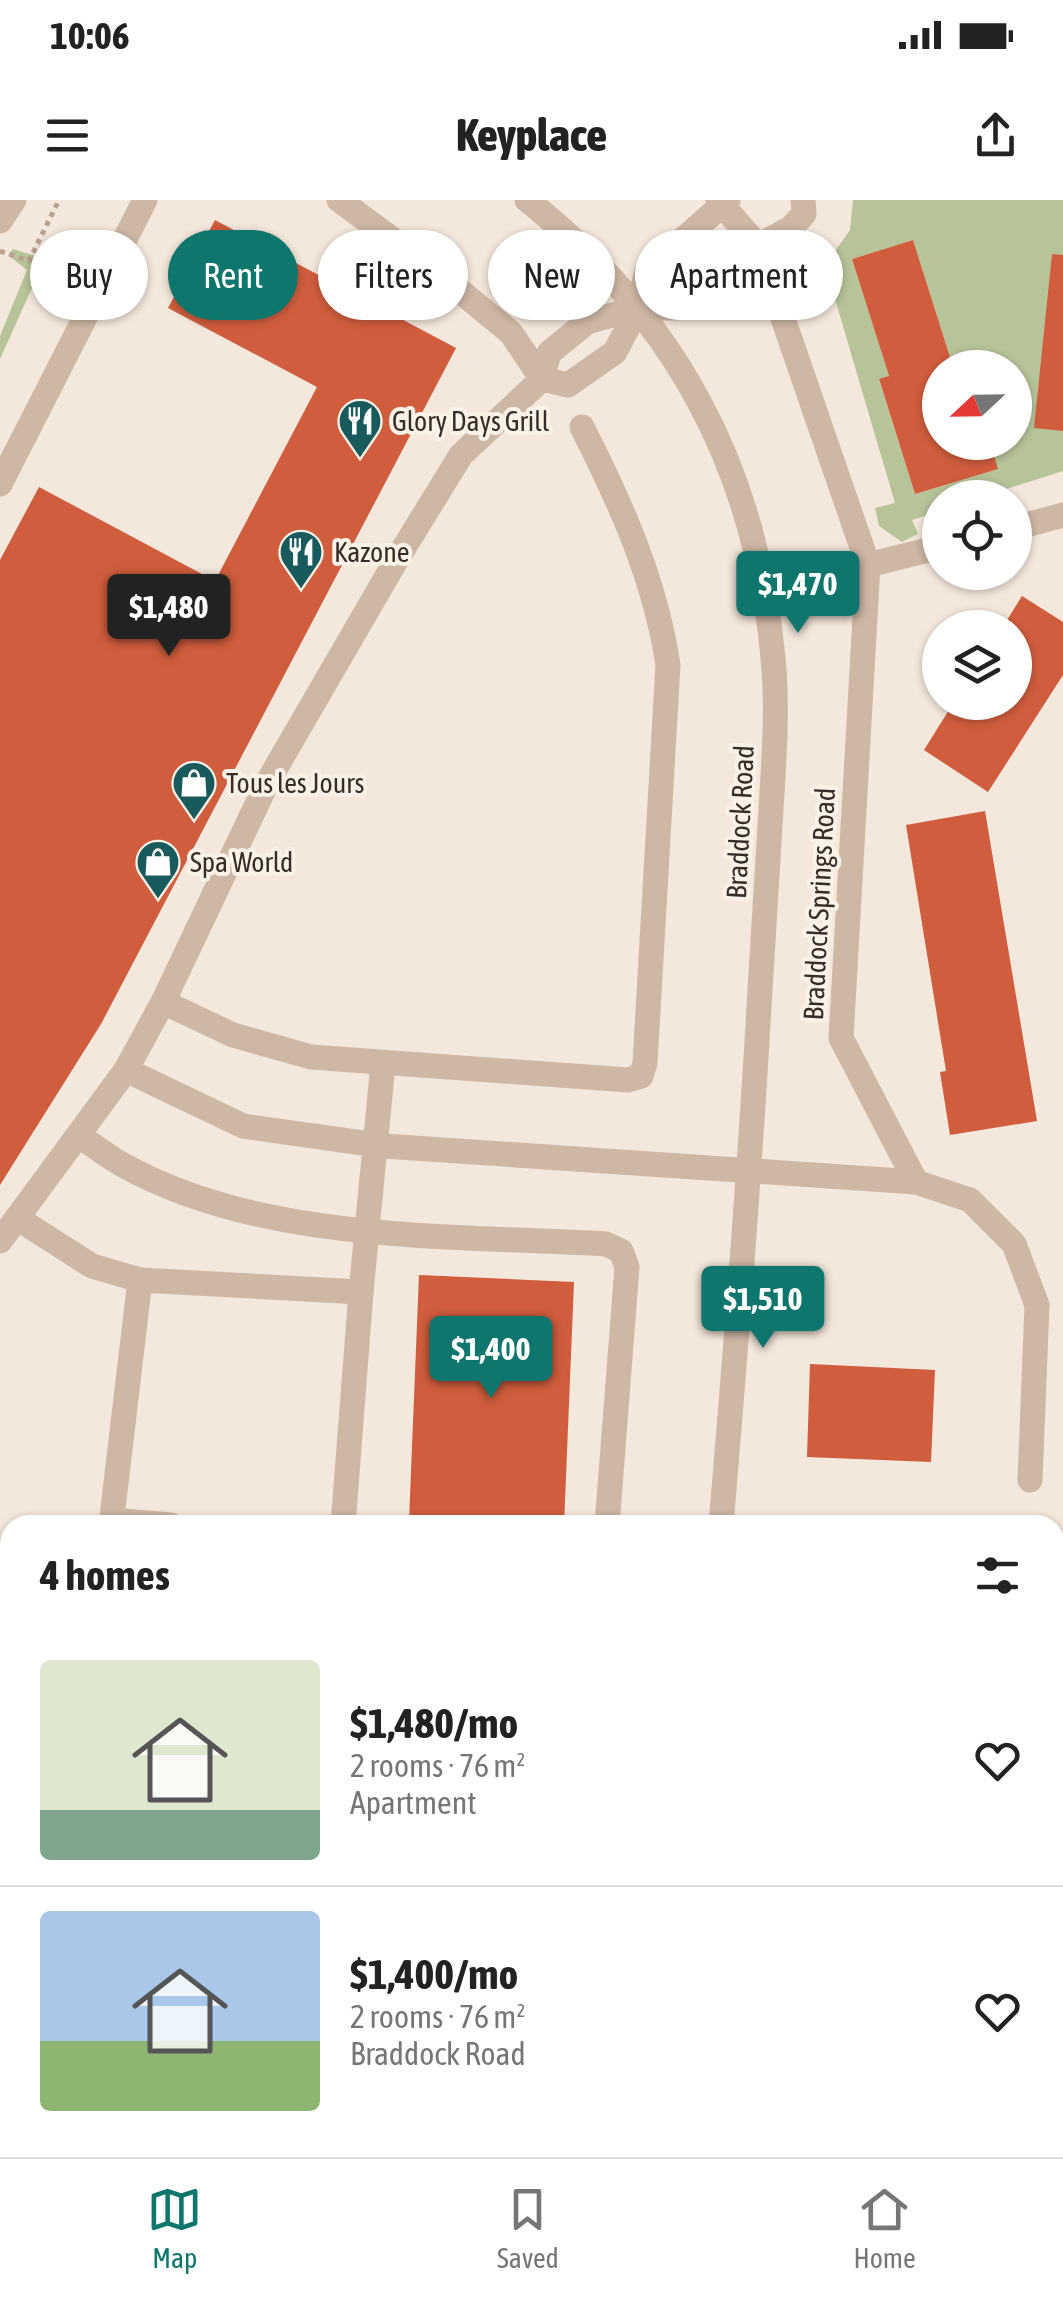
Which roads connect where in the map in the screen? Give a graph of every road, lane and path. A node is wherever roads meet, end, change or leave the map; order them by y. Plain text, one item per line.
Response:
1 (14, 200) edge
2 (60, 200) edge
3 (144, 200) edge
4 (339, 200) edge
5 (527, 200) edge
6 (803, 200) edge
7 (723, 201) edge
8 (0, 221) edge
9 (691, 230) edge
10 (746, 230) edge
11 (787, 230) edge
12 (0, 251) edge
13 (635, 304) edge
14 (635, 309) edge
15 (635, 314) edge
16 (648, 320) edge
17 (783, 320) edge
18 (542, 378) junction
19 (582, 428) dead end
20 (0, 484) edge
21 (1063, 515) edge
22 (1032, 523) edge
23 (922, 552) edge
24 (868, 566) junction
25 (163, 1002) junction
26 (383, 1064) junction
27 (126, 1070) junction
28 (78, 1135) junction
29 (375, 1145) junction
30 (750, 1172) junction
31 (916, 1182) junction
32 (17, 1218) junction
33 (367, 1230) junction
34 (0, 1241) edge
35 (140, 1280) junction
36 (361, 1292) junction
37 (1030, 1480) dead end
38 (112, 1515) edge
39 (344, 1515) edge
40 (609, 1515) edge
41 (722, 1515) edge

1 - 8 street
2 - 12 path
3 - 20 street
4 - 18 street
5 - 13 street, Braddock Road
6 - 11 street
7 - 9 street
7 - 10 street, Braddock Springs Road
14 - 18 street
15 - 18 street
16 - 30 street, Braddock Road
17 - 24 street, Braddock Springs Road
18 - 25 street
19 - 26 street
21 - 22 street
23 - 24 street
24 - 31 street, Braddock Springs Road
25 - 26 street
25 - 27 street
26 - 29 street
27 - 28 street
27 - 29 street
28 - 32 street
28 - 33 street
29 - 30 street
29 - 33 street
30 - 31 street
30 - 41 street, Braddock Road
31 - 37 street
32 - 34 street
32 - 35 street
33 - 36 street
33 - 40 street
35 - 36 street
35 - 38 street
36 - 39 street

